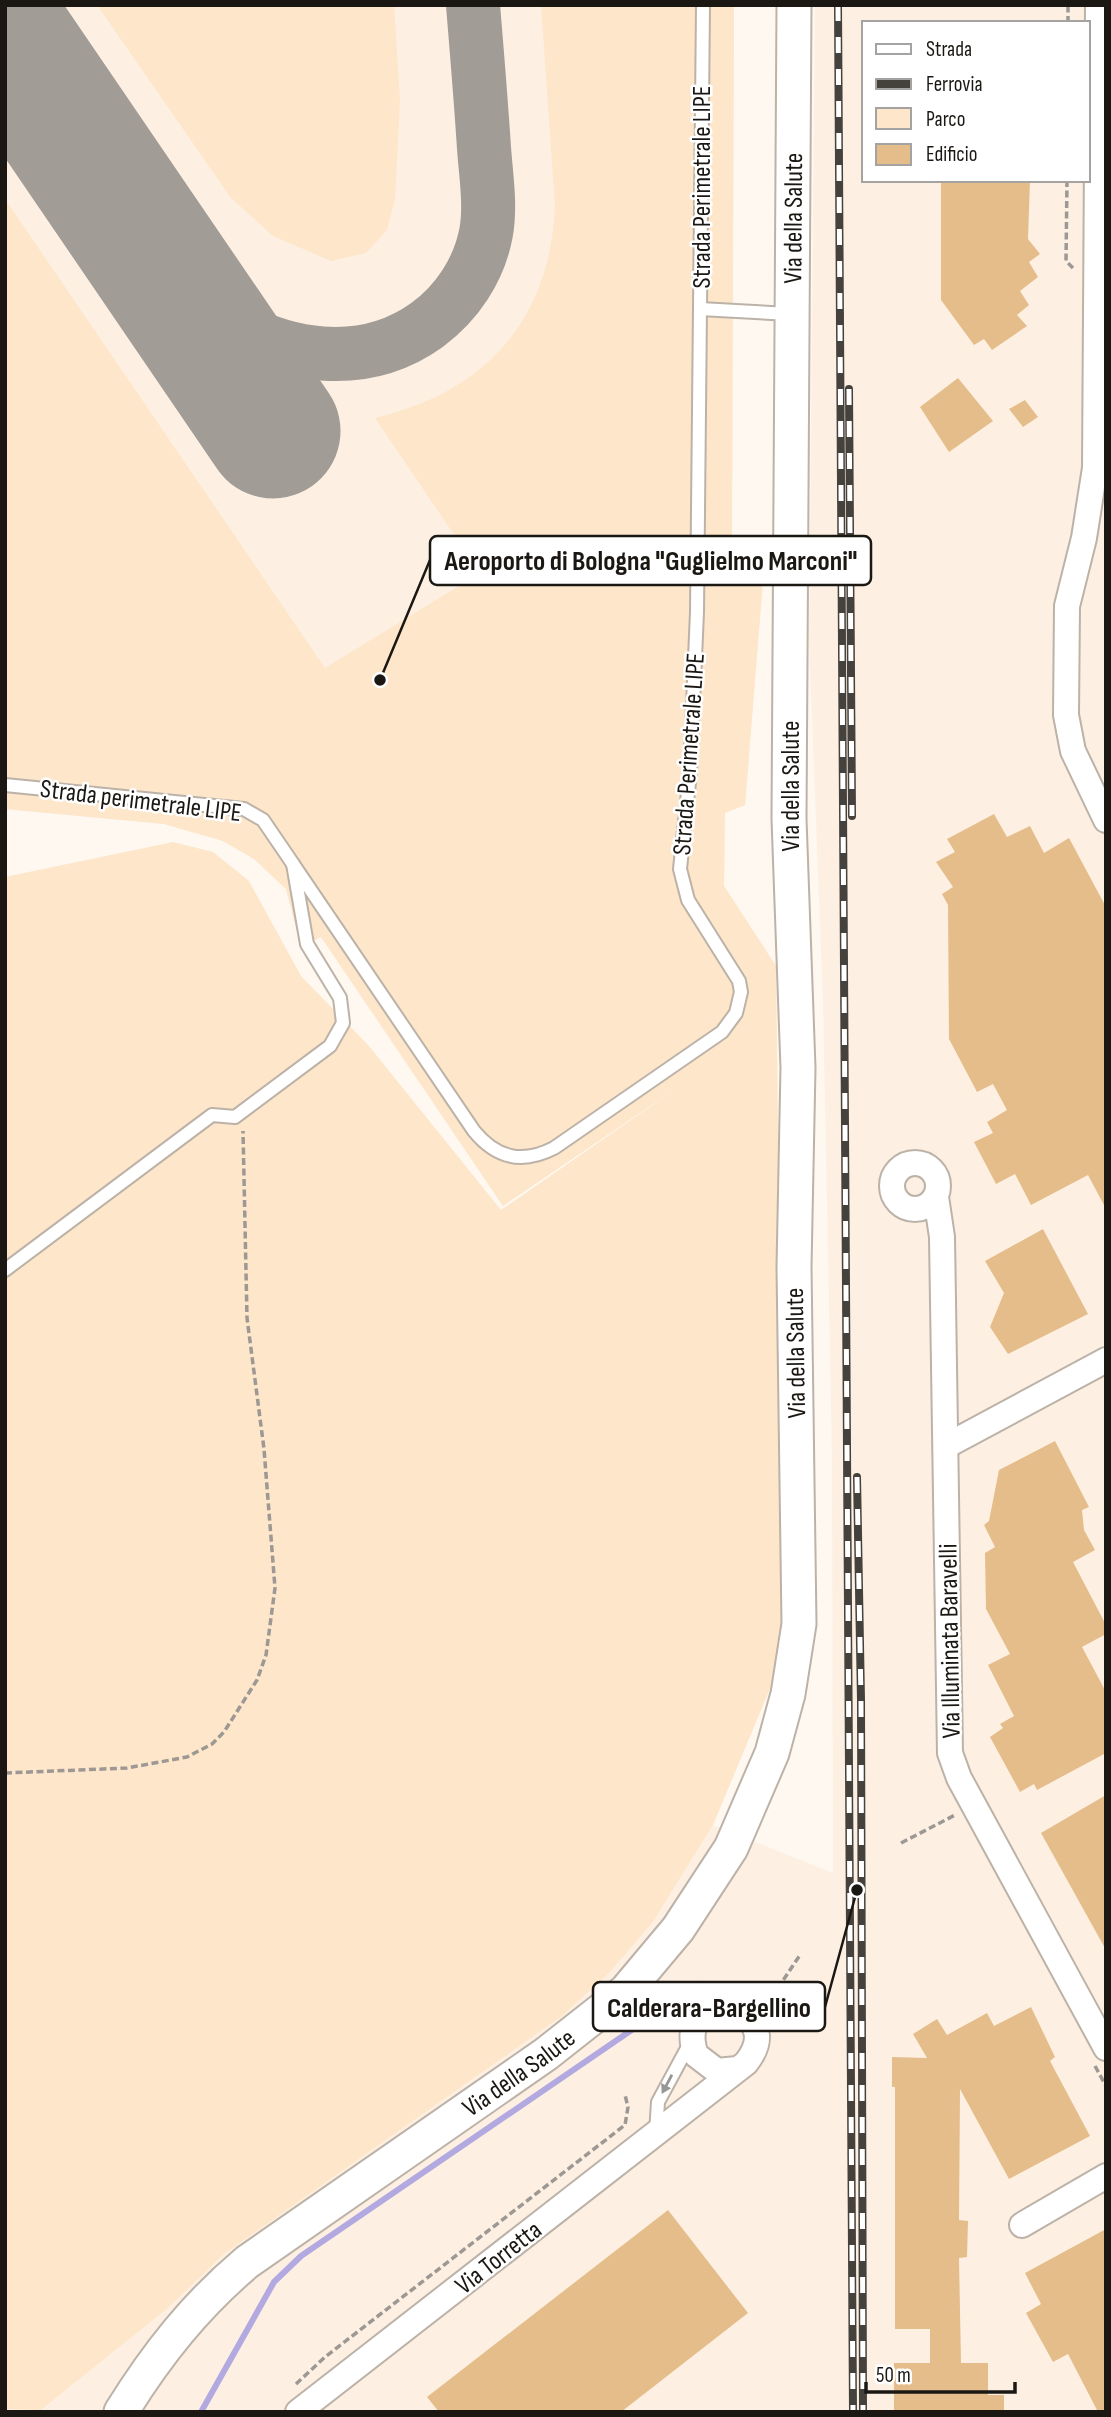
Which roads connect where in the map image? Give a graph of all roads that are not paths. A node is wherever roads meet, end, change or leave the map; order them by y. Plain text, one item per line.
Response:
1 (703, 5) edge
2 (794, 5) edge
3 (1098, 5) edge
4 (700, 309) junction
5 (792, 314) junction
6 (1101, 468) edge
7 (5, 785) edge
8 (1106, 820) edge
9 (293, 863) junction
10 (936, 1197) dead end
11 (5, 1270) edge
12 (1106, 1360) edge
13 (946, 1446) junction
14 (693, 2037) junction
15 (1106, 2048) edge
16 (702, 2062) junction
17 (737, 2069) junction
18 (697, 2103) junction
19 (657, 2134) junction
20 (1106, 2176) edge
21 (1022, 2225) dead end
22 (121, 2412) edge
23 (298, 2412) edge

1 - 4 lane, Strada Perimetrale LIPE
2 - 5 street, Via della Salute
3 - 6 street
4 - 5 lane
4 - 9 lane, Strada Perimetrale LIPE
5 - 22 street, Via della Salute
6 - 8 street
7 - 9 lane, Strada perimetrale LIPE
9 - 11 lane
10 - 13 street, Via Illuminata Baravelli
12 - 13 street
13 - 15 street, Via Illuminata Baravelli
14 - 16 street
14 - 17 street, Via Torretta
14 -> 19 lane
16 - 17 street
16 - 18 street
17 - 18 street, Via Torretta
18 - 19 street, Via Torretta
19 - 23 street, Via Torretta
20 - 21 street

